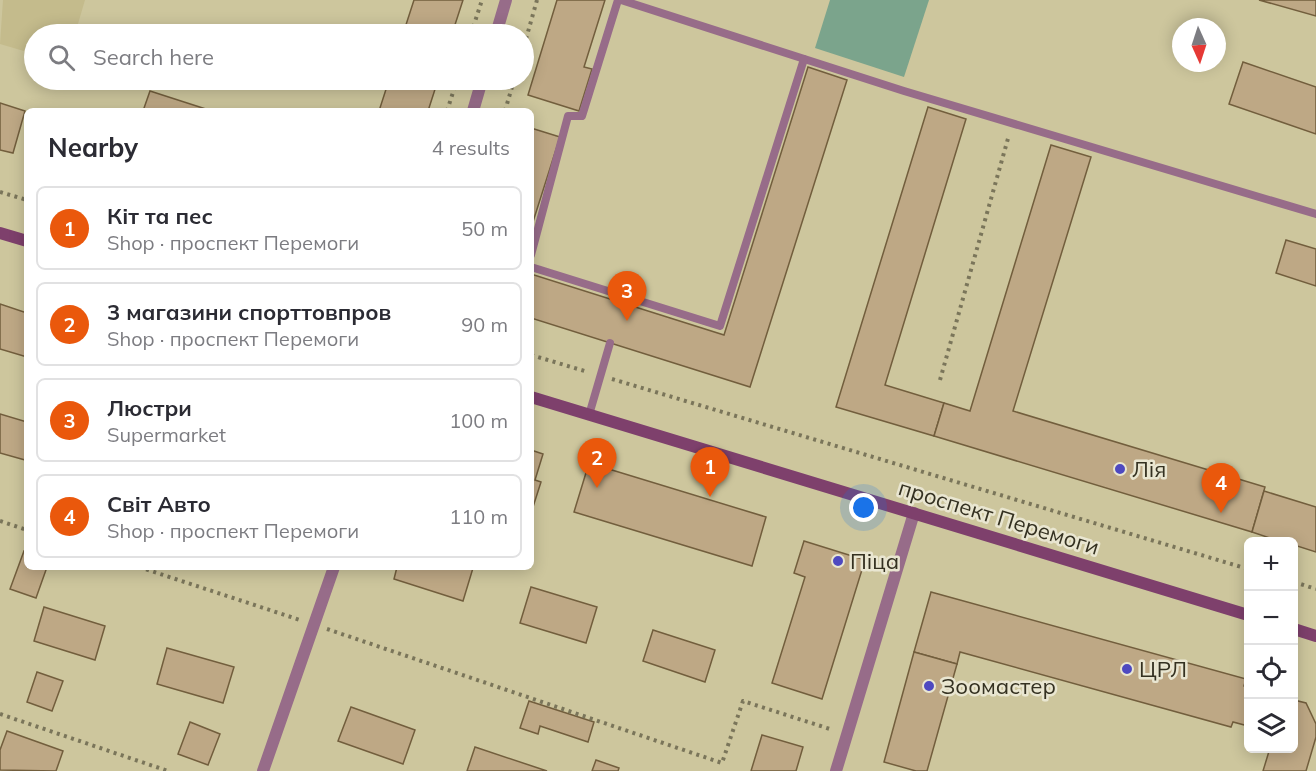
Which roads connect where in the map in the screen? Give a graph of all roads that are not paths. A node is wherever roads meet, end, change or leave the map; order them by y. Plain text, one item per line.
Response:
1 (506, 0) edge
2 (620, 0) edge
3 (499, 24) edge
4 (804, 59) junction
5 (479, 90) edge
6 (474, 108) edge
7 (1316, 214) edge
8 (0, 233) edge
9 (24, 240) edge
10 (534, 244) edge
11 (534, 268) edge
12 (610, 343) dead end
13 (534, 398) edge
14 (590, 415) junction
15 (914, 513) junction
16 (333, 570) edge
17 (1244, 614) edge
18 (1298, 631) edge
19 (1316, 636) edge
20 (262, 771) edge
21 (836, 771) edge

1 - 3 street
2 - 4 lane
2 - 10 lane
4 - 7 lane
4 - 11 lane
5 - 6 street
8 - 9 main road
12 - 14 lane
13 - 14 main road, проспект Перемоги
14 - 15 main road, проспект Перемоги
15 - 17 main road, проспект Перемоги
15 - 21 street
16 - 20 street
18 - 19 main road

